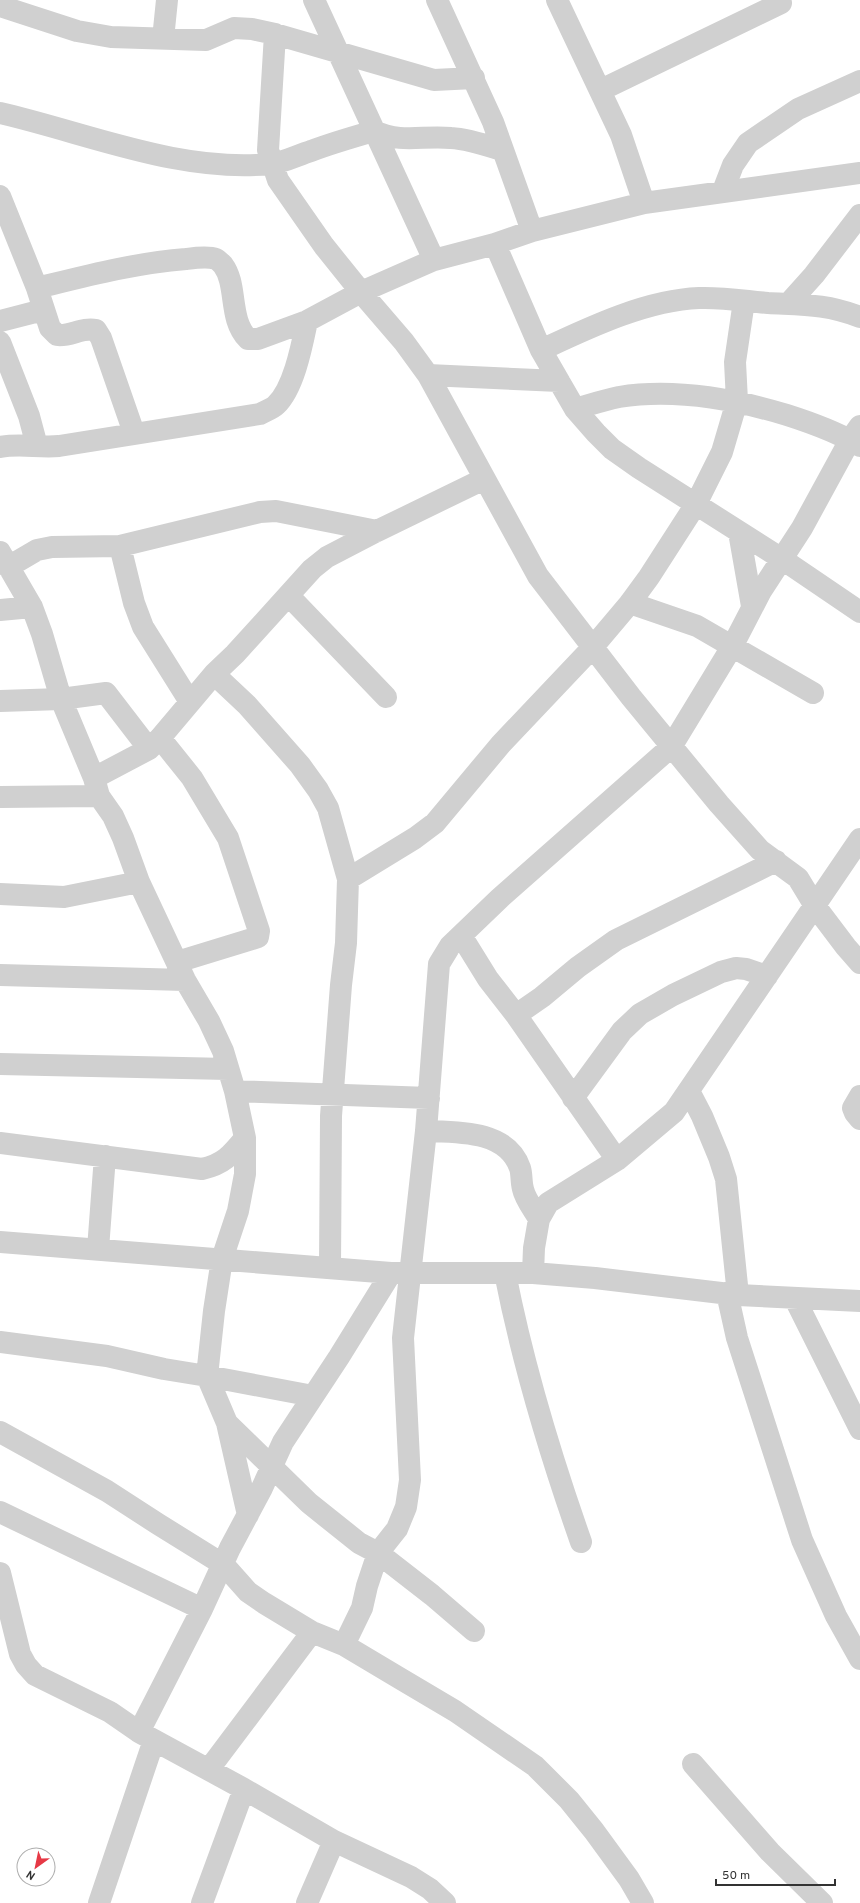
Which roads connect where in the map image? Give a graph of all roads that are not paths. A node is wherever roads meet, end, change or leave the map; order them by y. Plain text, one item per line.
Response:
1 (167, 0) edge
2 (314, 0) edge
3 (437, 0) edge
4 (557, 0) edge
5 (781, 3) dead end
6 (0, 6) edge
7 (38, 8) edge
8 (276, 34) junction
9 (163, 40) junction
10 (339, 54) junction
11 (474, 78) junction
12 (860, 81) edge
13 (601, 90) junction
14 (0, 113) edge
15 (374, 131) junction
16 (502, 150) junction
17 (272, 164) junction
18 (860, 173) edge
19 (723, 191) junction
20 (0, 196) edge
21 (644, 203) junction
22 (860, 214) edge
23 (532, 231) junction
24 (494, 244) junction
25 (434, 260) junction
26 (37, 288) junction
27 (361, 292) junction
28 (744, 301) junction
29 (788, 304) junction
30 (43, 310) junction
31 (860, 317) edge
32 (0, 321) edge
33 (307, 321) junction
34 (0, 342) edge
35 (541, 350) junction
36 (428, 375) junction
37 (559, 381) junction
38 (737, 401) junction
39 (575, 409) junction
40 (134, 433) junction
41 (857, 437) edge
42 (0, 446) edge
43 (37, 446) junction
44 (484, 480) junction
45 (696, 504) junction
46 (377, 531) junction
47 (738, 532) junction
48 (120, 546) junction
49 (782, 559) junction
50 (4, 560) edge
51 (289, 596) junction
52 (630, 603) junction
53 (752, 606) junction
54 (32, 607) junction
55 (0, 610) edge
56 (860, 612) edge
57 (733, 645) junction
58 (592, 648) junction
59 (214, 674) junction
60 (813, 693) dead end
61 (386, 697) dead end
62 (61, 699) junction
63 (0, 701) edge
64 (190, 702) junction
65 (154, 743) junction
66 (671, 747) junction
67 (97, 787) junction
68 (0, 797) edge
69 (860, 839) edge
70 (776, 861) junction
71 (348, 879) junction
72 (140, 882) junction
73 (0, 894) edge
74 (815, 906) junction
75 (462, 937) junction
76 (860, 963) edge
77 (181, 971) junction
78 (0, 975) edge
79 (767, 976) junction
80 (516, 1015) junction
81 (0, 1064) edge
82 (228, 1069) junction
83 (235, 1091) junction
84 (689, 1091) junction
85 (334, 1095) junction
86 (860, 1096) edge
87 (429, 1098) junction
88 (573, 1098) junction
89 (674, 1112) junction
90 (702, 1116) junction
91 (860, 1119) edge
92 (426, 1131) junction
93 (245, 1138) junction
94 (0, 1143) edge
95 (104, 1156) junction
96 (617, 1160) junction
97 (539, 1219) junction
98 (0, 1242) edge
99 (98, 1249) junction
100 (222, 1259) junction
101 (330, 1267) junction
102 (400, 1273) junction
103 (505, 1273) junction
104 (533, 1273) junction
105 (733, 1294) junction
106 (794, 1298) junction
107 (860, 1301) edge
108 (0, 1342) edge
109 (207, 1376) junction
110 (313, 1396) junction
111 (226, 1423) junction
112 (860, 1429) edge
113 (0, 1432) edge
114 (272, 1468) junction
115 (0, 1512) edge
116 (248, 1515) junction
117 (581, 1542) dead end
118 (378, 1553) junction
119 (224, 1564) junction
120 (0, 1573) edge
121 (202, 1609) junction
122 (474, 1631) dead end
123 (312, 1632) junction
124 (344, 1645) junction
125 (860, 1659) edge
126 (147, 1736) junction
127 (693, 1764) dead end
128 (209, 1769) junction
129 (244, 1789) junction
130 (334, 1841) junction
131 (99, 1903) edge
132 (202, 1903) edge
133 (307, 1903) edge
134 (445, 1903) edge
135 (643, 1903) edge
136 (822, 1903) edge

1 - 9 street
2 - 10 street
3 - 11 street
4 - 13 street
5 - 13 street
6 - 7 street
7 - 9 street
8 - 9 street
8 - 10 street
8 - 17 street
10 - 11 street
10 - 15 street
11 - 16 street
12 - 19 street
13 - 21 street
14 - 17 street
15 - 16 street
15 - 17 street
15 - 25 street
16 - 23 street
17 - 27 street
18 - 19 street
19 - 21 street
20 - 26 street
21 - 23 street
22 - 29 street
23 - 24 street
24 - 25 street
24 - 35 street
25 - 27 street
26 - 30 street
26 - 33 street
27 - 33 street
27 - 36 street
28 - 29 street
28 - 35 street
28 - 38 street
29 - 31 street
30 - 32 street
30 - 40 street
33 - 40 street
34 - 43 street
35 - 37 street
36 - 37 street
36 - 44 street
37 - 39 street
38 - 39 street
38 - 41 street
38 - 45 street
39 - 45 street
40 - 43 street
41 - 49 street
42 - 43 street
44 - 46 street
44 - 58 street
45 - 47 street
45 - 52 street
46 - 48 street
46 - 51 street
47 - 49 street
47 - 53 street
48 - 50 street
48 - 64 street
49 - 53 street
49 - 56 street
50 - 54 street
51 - 59 street
51 - 61 street
52 - 57 street
52 - 58 street
53 - 57 street
54 - 55 street
54 - 62 street
57 - 60 street
57 - 66 street
58 - 66 street
58 - 71 street
59 - 64 street
59 - 71 street
62 - 63 street
62 - 65 street
62 - 67 street
64 - 65 street
65 - 67 street
65 - 77 street
66 - 70 street
66 - 75 street
67 - 68 street
67 - 72 street
69 - 74 street
70 - 74 street
70 - 80 street
71 - 85 street
72 - 73 street
72 - 77 street
74 - 76 street
74 - 79 street
75 - 80 street
75 - 87 street
77 - 78 street
77 - 82 street
79 - 84 street
79 - 88 street
80 - 88 street
81 - 82 street
82 - 83 street
83 - 85 street
83 - 93 street
84 - 89 street
84 - 90 street
85 - 87 street
85 - 101 street
86 - 91 street
87 - 92 street
88 - 96 street
89 - 90 street
89 - 96 street
90 - 105 street
92 - 97 street
92 - 102 street
93 - 95 street
93 - 100 street
94 - 95 street
95 - 99 street
96 - 97 street
97 - 104 street
98 - 99 street
99 - 100 street
100 - 101 street
100 - 109 street
101 - 102 street
102 - 103 street
102 - 110 street
102 - 118 street
103 - 104 street
103 - 117 street
104 - 105 street
105 - 106 street
105 - 125 street
106 - 107 street
106 - 112 street
108 - 109 street
109 - 110 street
109 - 111 street
110 - 114 street
111 - 114 street
111 - 116 street
113 - 119 street
114 - 116 street
114 - 118 street
115 - 121 street
116 - 119 street
118 - 122 street
118 - 124 street
119 - 121 street
119 - 123 street
120 - 126 street
121 - 126 street
123 - 124 street
123 - 128 street
124 - 135 street
126 - 128 street
126 - 131 street
127 - 136 street
128 - 129 street
129 - 130 street
129 - 132 street
130 - 133 street
130 - 134 street

